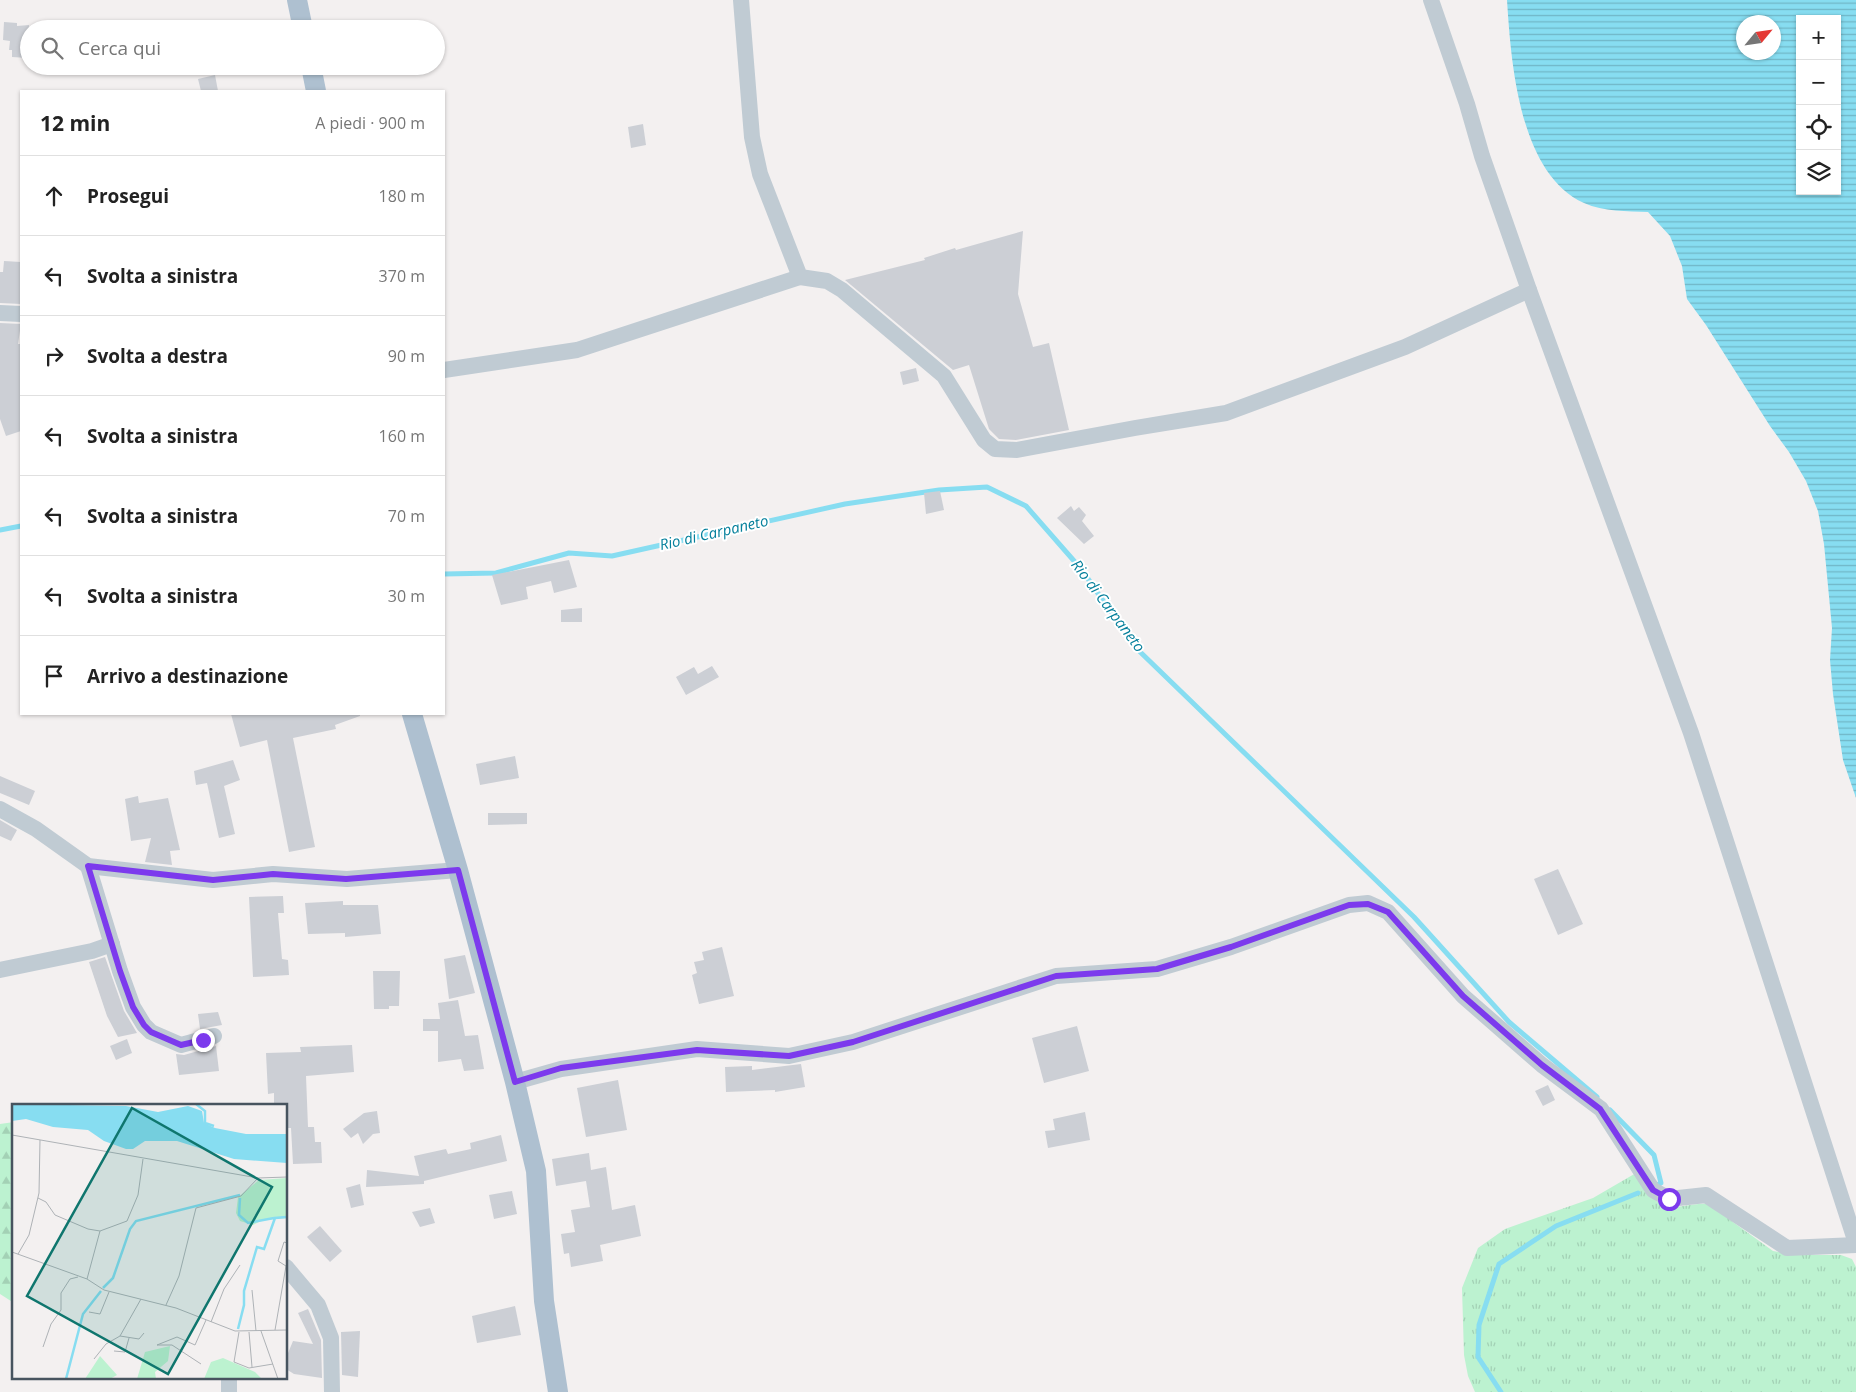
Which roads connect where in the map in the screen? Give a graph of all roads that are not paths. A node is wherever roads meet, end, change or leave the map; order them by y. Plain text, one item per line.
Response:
1 (297, 0) edge
2 (741, 0) edge
3 (1431, 0) edge
4 (301, 20) edge
5 (313, 75) edge
6 (316, 90) edge
7 (800, 276) junction
8 (1529, 290) junction
9 (0, 313) edge
10 (20, 314) edge
11 (445, 370) edge
12 (412, 715) edge
13 (0, 809) edge
14 (88, 866) junction
15 (458, 870) junction
16 (112, 944) junction
17 (0, 970) edge
18 (214, 1036) dead end
19 (515, 1082) junction
20 (1856, 1244) edge
21 (288, 1269) edge
22 (332, 1392) edge
23 (558, 1392) edge

1 - 4 main road
2 - 7 street
3 - 8 street
5 - 6 main road
7 - 8 street
7 - 11 street
8 - 20 street
9 - 10 street
12 - 15 main road
13 - 14 street
14 - 15 street
14 - 16 street
15 - 19 main road
16 - 17 street
16 - 18 street
19 - 20 street
19 - 23 main road
21 - 22 street

